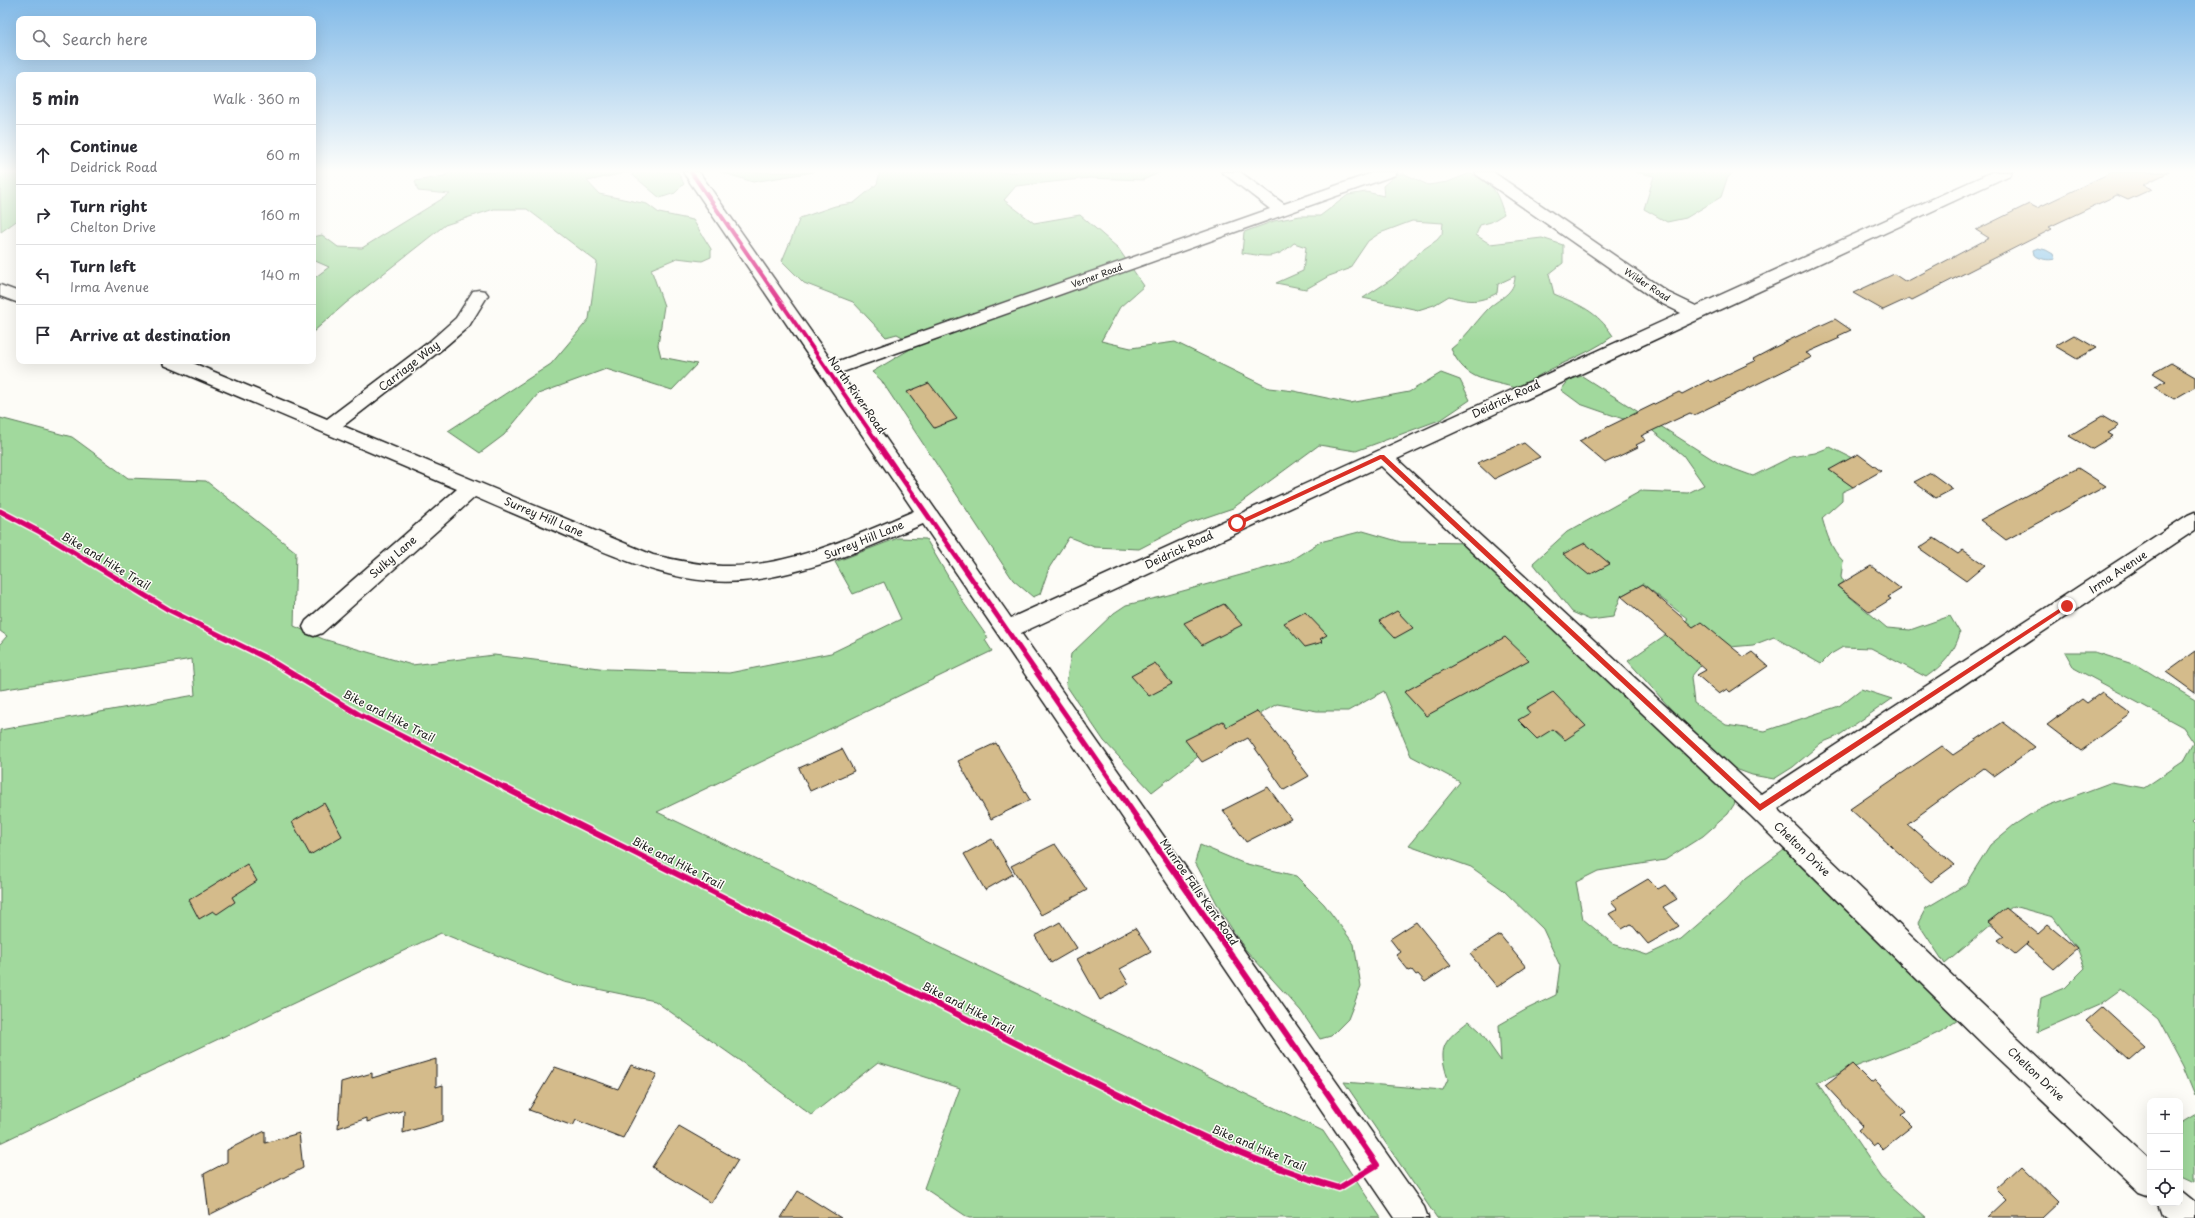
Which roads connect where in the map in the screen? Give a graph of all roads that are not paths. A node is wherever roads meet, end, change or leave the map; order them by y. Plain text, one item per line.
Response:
1 (730, 229) edge
2 (1229, 229) edge
3 (1564, 229) edge
4 (1879, 229) edge
5 (0, 290) edge
6 (479, 295) dead end
7 (16, 297) edge
8 (1695, 313) junction
9 (177, 364) edge
10 (828, 371) junction
11 (329, 426) junction
12 (1382, 456) junction
13 (473, 487) junction
14 (928, 514) junction
15 (2195, 520) edge
16 (314, 627) dead end
17 (1008, 629) junction
18 (1760, 808) junction
19 (2147, 1177) edge
20 (2177, 1206) edge
21 (1413, 1218) edge
22 (2190, 1218) edge

1 - 10 street, North River Road
2 - 10 street, Verner Road
3 - 8 street, Wilder Road
4 - 8 street, Deidrick Road
5 - 7 street
6 - 11 street, Carriage Way
8 - 12 street, Deidrick Road
9 - 11 street, Surrey Hill Lane
10 - 14 street, North River Road
11 - 13 street, Surrey Hill Lane
12 - 17 street, Deidrick Road
12 - 18 street, Chelton Drive
13 - 14 street, Surrey Hill Lane
13 - 16 street, Sulky Lane
14 - 17 street, North River Road
15 - 18 street, Irma Avenue
17 - 21 street, Munroe Falls Kent Road
18 - 19 street, Chelton Drive
20 - 22 street

